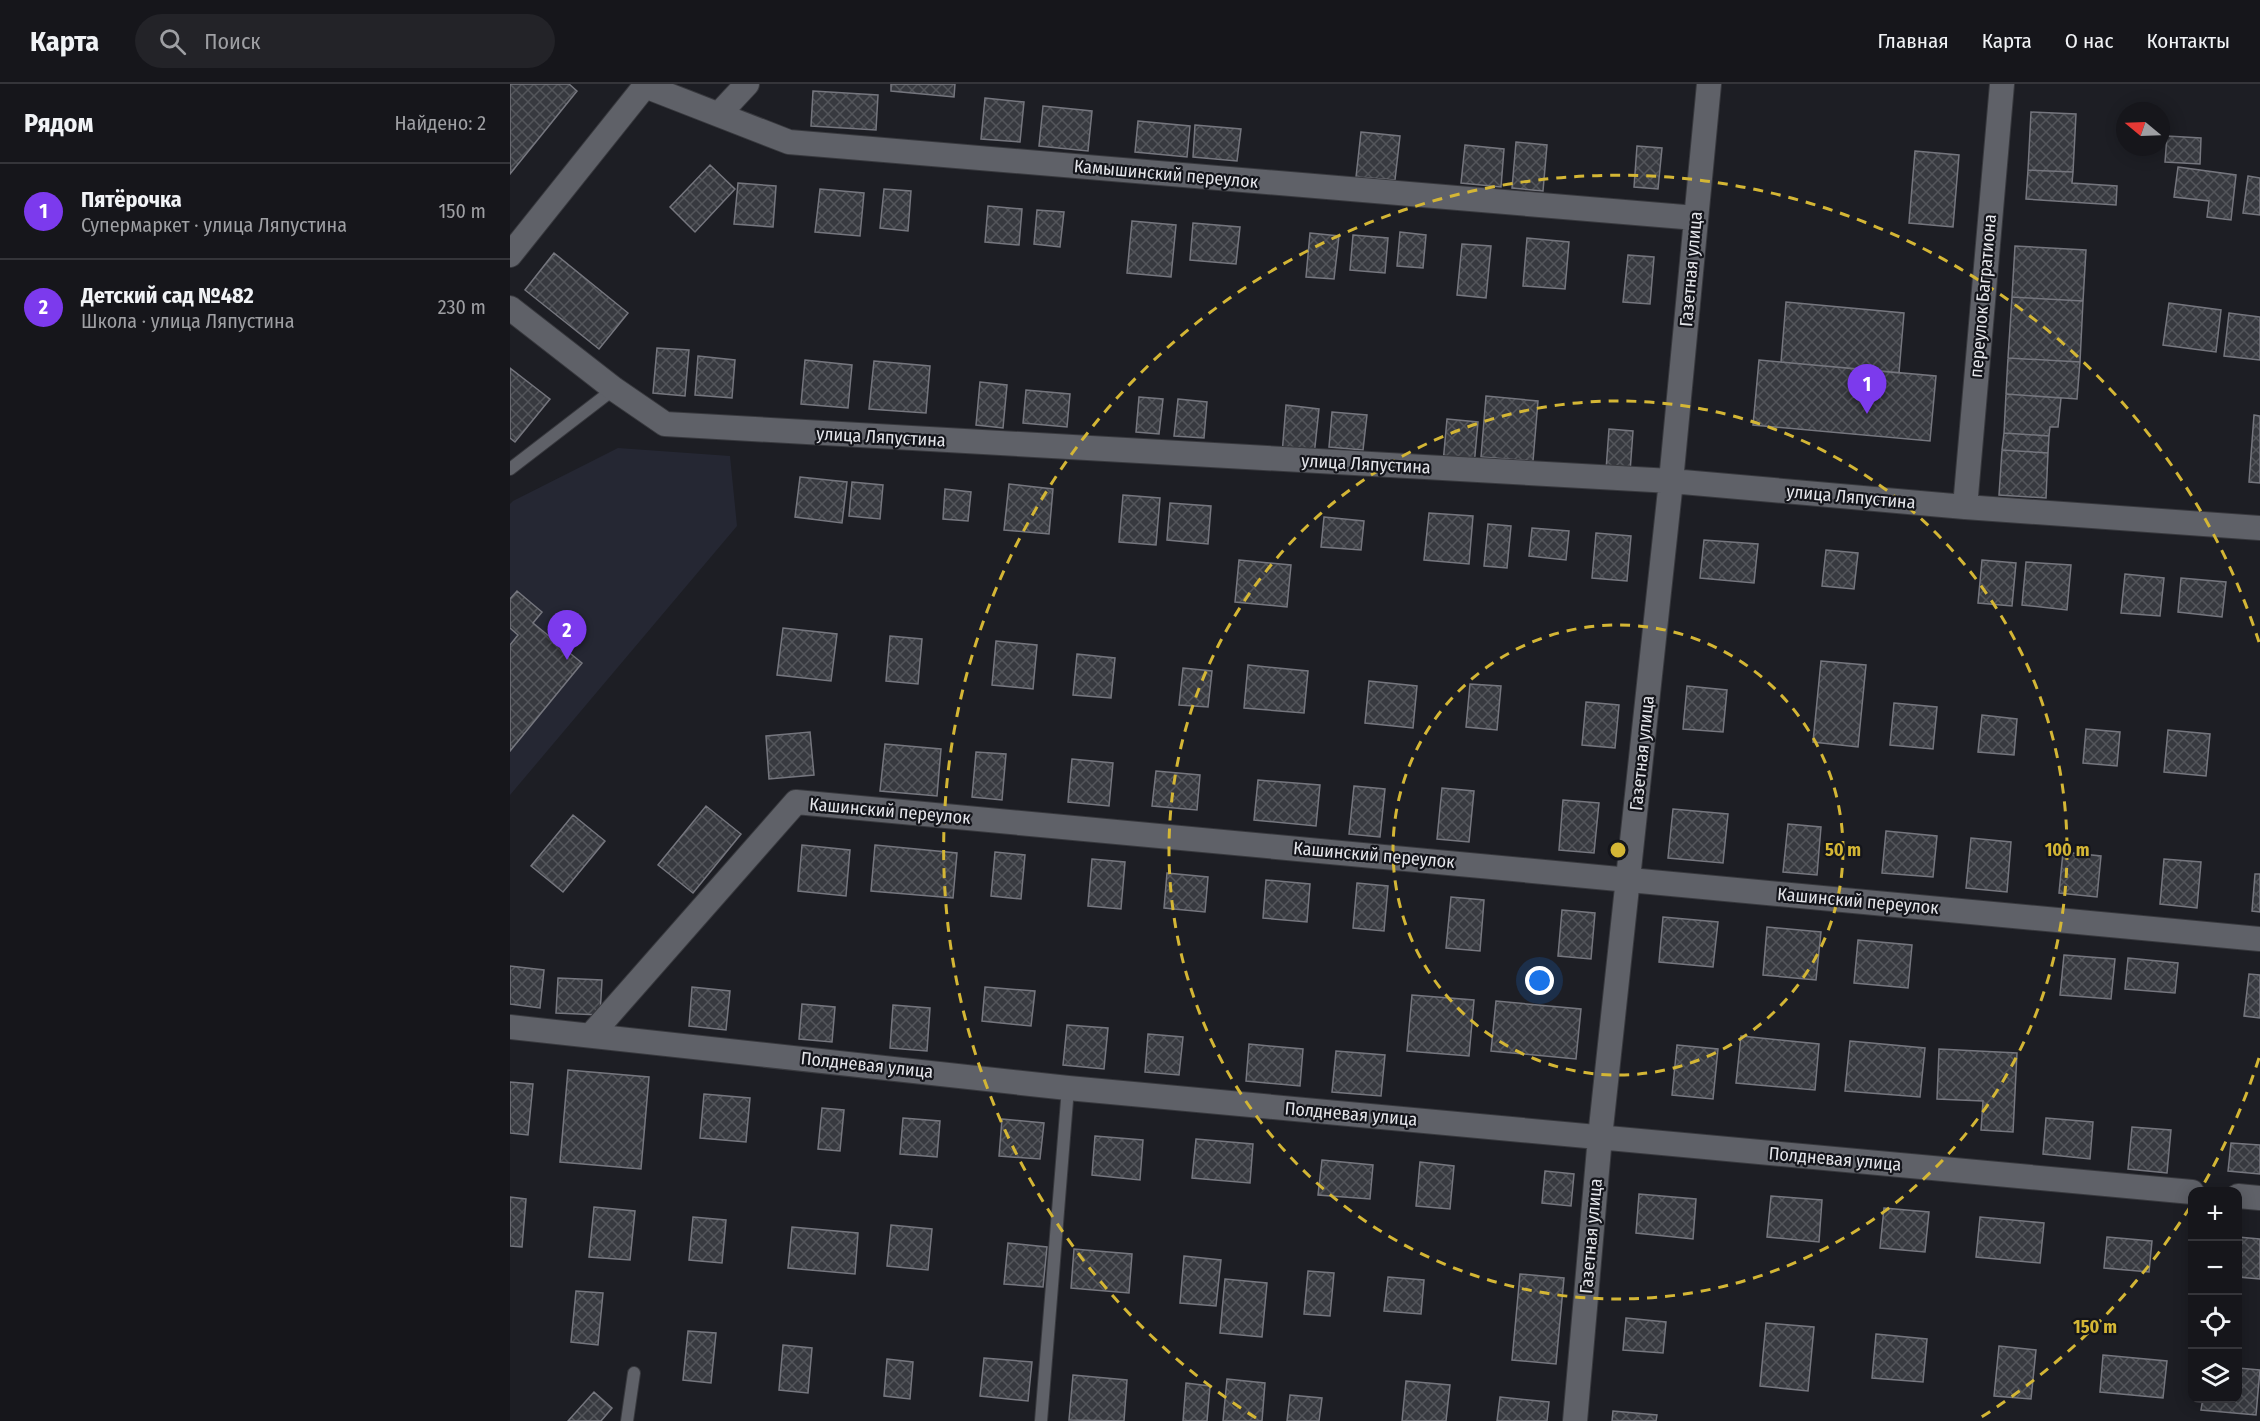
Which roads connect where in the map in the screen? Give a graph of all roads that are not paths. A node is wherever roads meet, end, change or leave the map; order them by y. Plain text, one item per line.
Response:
1 (747, 84) edge
2 (1709, 84) edge
3 (2001, 84) edge
4 (644, 85) edge
5 (719, 114) junction
6 (1696, 218) junction
7 (510, 255) edge
8 (510, 308) edge
9 (614, 389) junction
10 (510, 469) edge
11 (1671, 481) junction
12 (1965, 507) junction
13 (2260, 528) edge
14 (1629, 879) junction
15 (2260, 939) edge
16 (510, 1027) edge
17 (591, 1035) junction
18 (1068, 1088) junction
19 (1600, 1137) junction
20 (2188, 1192) edge
21 (2242, 1196) edge
22 (2260, 1198) edge
23 (634, 1373) dead end
24 (627, 1421) edge
25 (1041, 1421) edge
26 (1575, 1421) edge

1 - 5 street
2 - 6 street, Газетная улица
3 - 12 street, переулок Багратиона
4 - 5 street, Камышинский переулок
4 - 7 street
5 - 6 street, Камышинский переулок
6 - 11 street, Газетная улица
8 - 9 street, улица Ляпустина
9 - 10 lane
9 - 11 street, улица Ляпустина
11 - 12 street, улица Ляпустина
11 - 14 street, Газетная улица
12 - 13 street, улица Ляпустина
14 - 15 street, Кашинский переулок
14 - 17 street, Кашинский переулок
14 - 19 street, Газетная улица
16 - 17 street, Полдневая улица
17 - 18 street, Полдневая улица
18 - 19 street, Полдневая улица
18 - 25 lane
19 - 20 street, Полдневая улица
19 - 26 street, Газетная улица
21 - 22 street
23 - 24 lane

